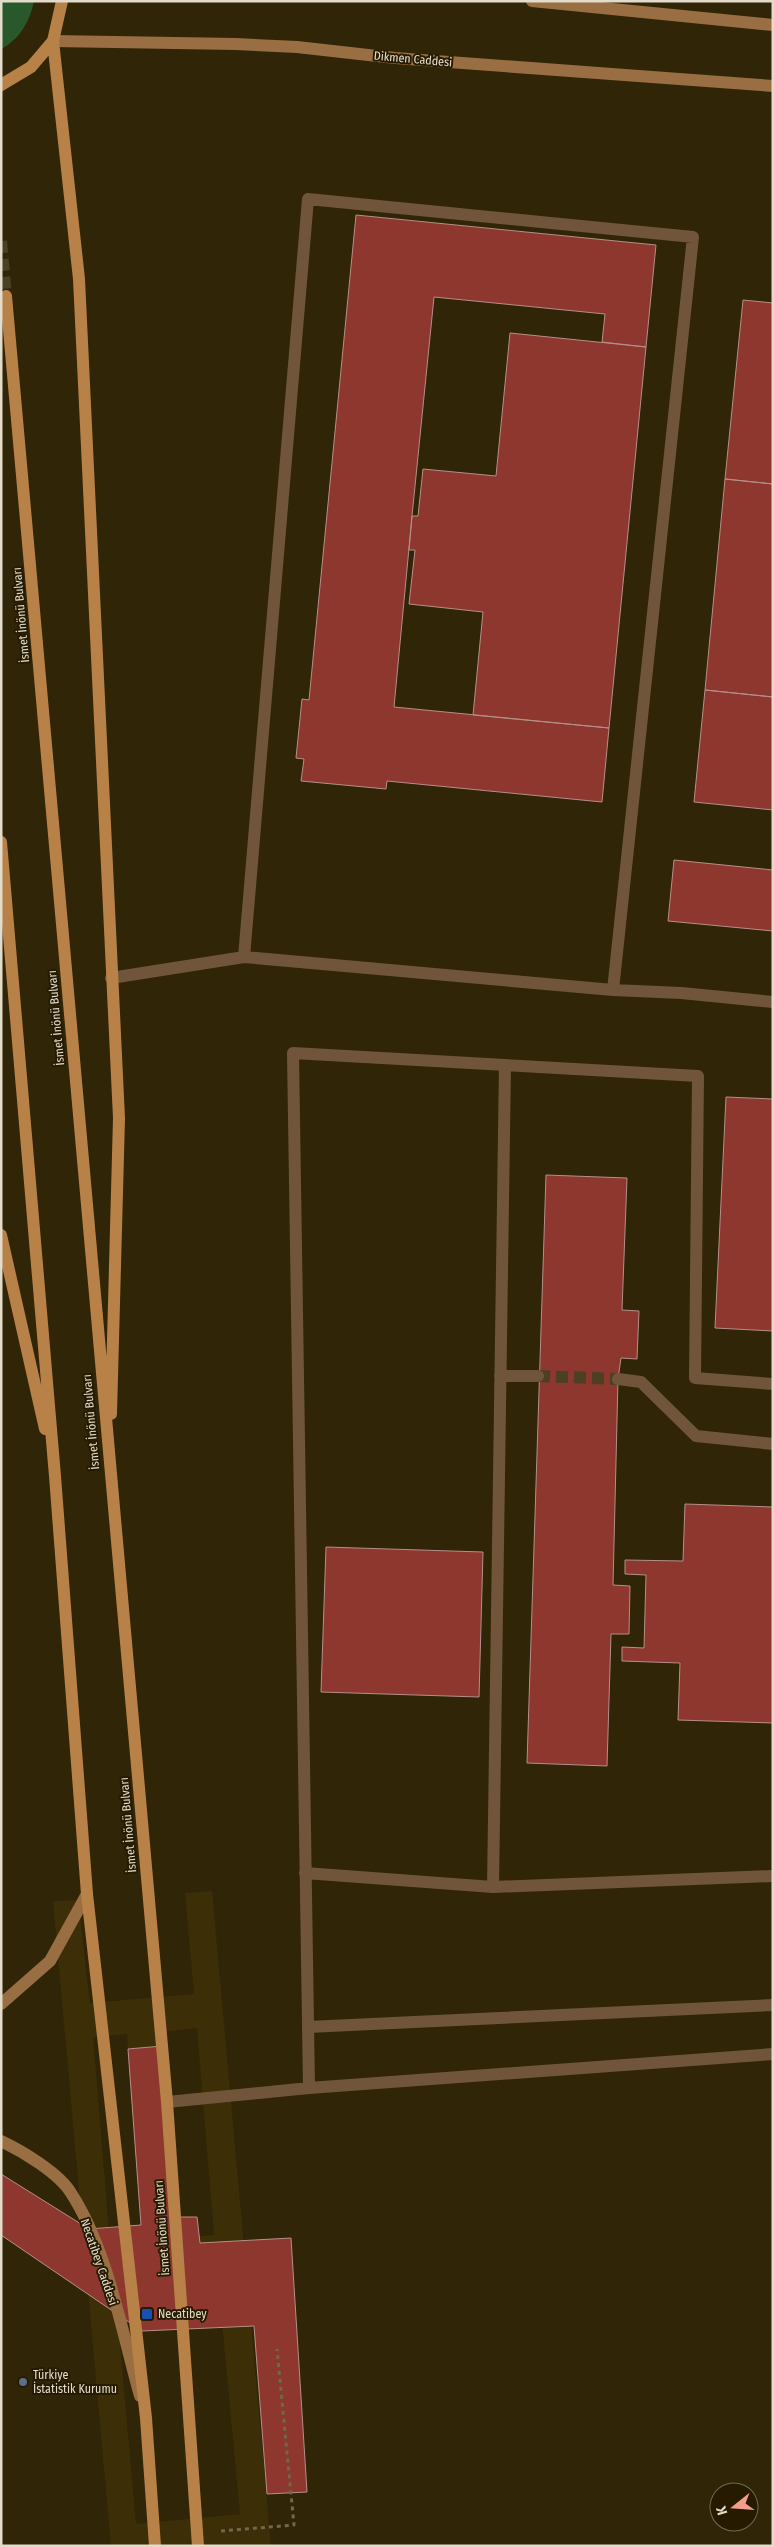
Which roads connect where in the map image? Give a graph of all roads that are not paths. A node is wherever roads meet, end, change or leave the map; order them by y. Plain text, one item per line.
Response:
1 (62, 1) edge
2 (532, 1) edge
3 (773, 25) edge
4 (53, 41) junction
5 (1, 85) edge
6 (773, 86) edge
7 (6, 296) dead end
8 (1, 842) edge
9 (244, 957) junction
10 (112, 978) junction
11 (614, 990) junction
12 (773, 1002) edge
13 (505, 1065) junction
14 (1, 1235) edge
15 (500, 1376) junction
16 (538, 1376) tunnel mouth
17 (618, 1379) tunnel mouth
18 (773, 1384) edge
19 (773, 1444) edge
20 (110, 1474) junction
21 (55, 1476) junction
22 (305, 1873) junction
23 (773, 1876) edge
24 (493, 1887) junction
25 (87, 1894) junction
26 (1, 2004) edge
27 (773, 2005) edge
28 (308, 2027) junction
29 (773, 2054) edge
30 (309, 2088) junction
31 (167, 2102) junction
32 (1, 2140) edge
33 (146, 2418) junction
34 (197, 2539) edge
35 (156, 2546) edge

1 - 4 main road
2 - 3 main road
4 - 5 main road
4 - 6 main road, Dikmen Caddesi
4 - 10 main road
7 - 20 main road, İsmet İnönü Bulvarı
8 - 21 main road
9 - 10 street
9 - 11 street
9 - 11 street
10 - 20 main road
11 - 12 street
13 - 15 street
13 - 18 street
13 - 22 street
14 - 21 main road
15 - 16 street
15 - 24 street
17 - 19 street
20 - 31 main road, İsmet İnönü Bulvarı
21 - 25 main road
22 - 24 street
22 - 28 street
23 - 24 street
25 - 26 main road
25 - 33 main road
27 - 28 street
28 - 30 street
29 - 30 street
30 - 31 street
31 - 34 main road, İsmet İnönü Bulvarı
32 - 33 main road, Necatibey Caddesi
33 - 35 main road

